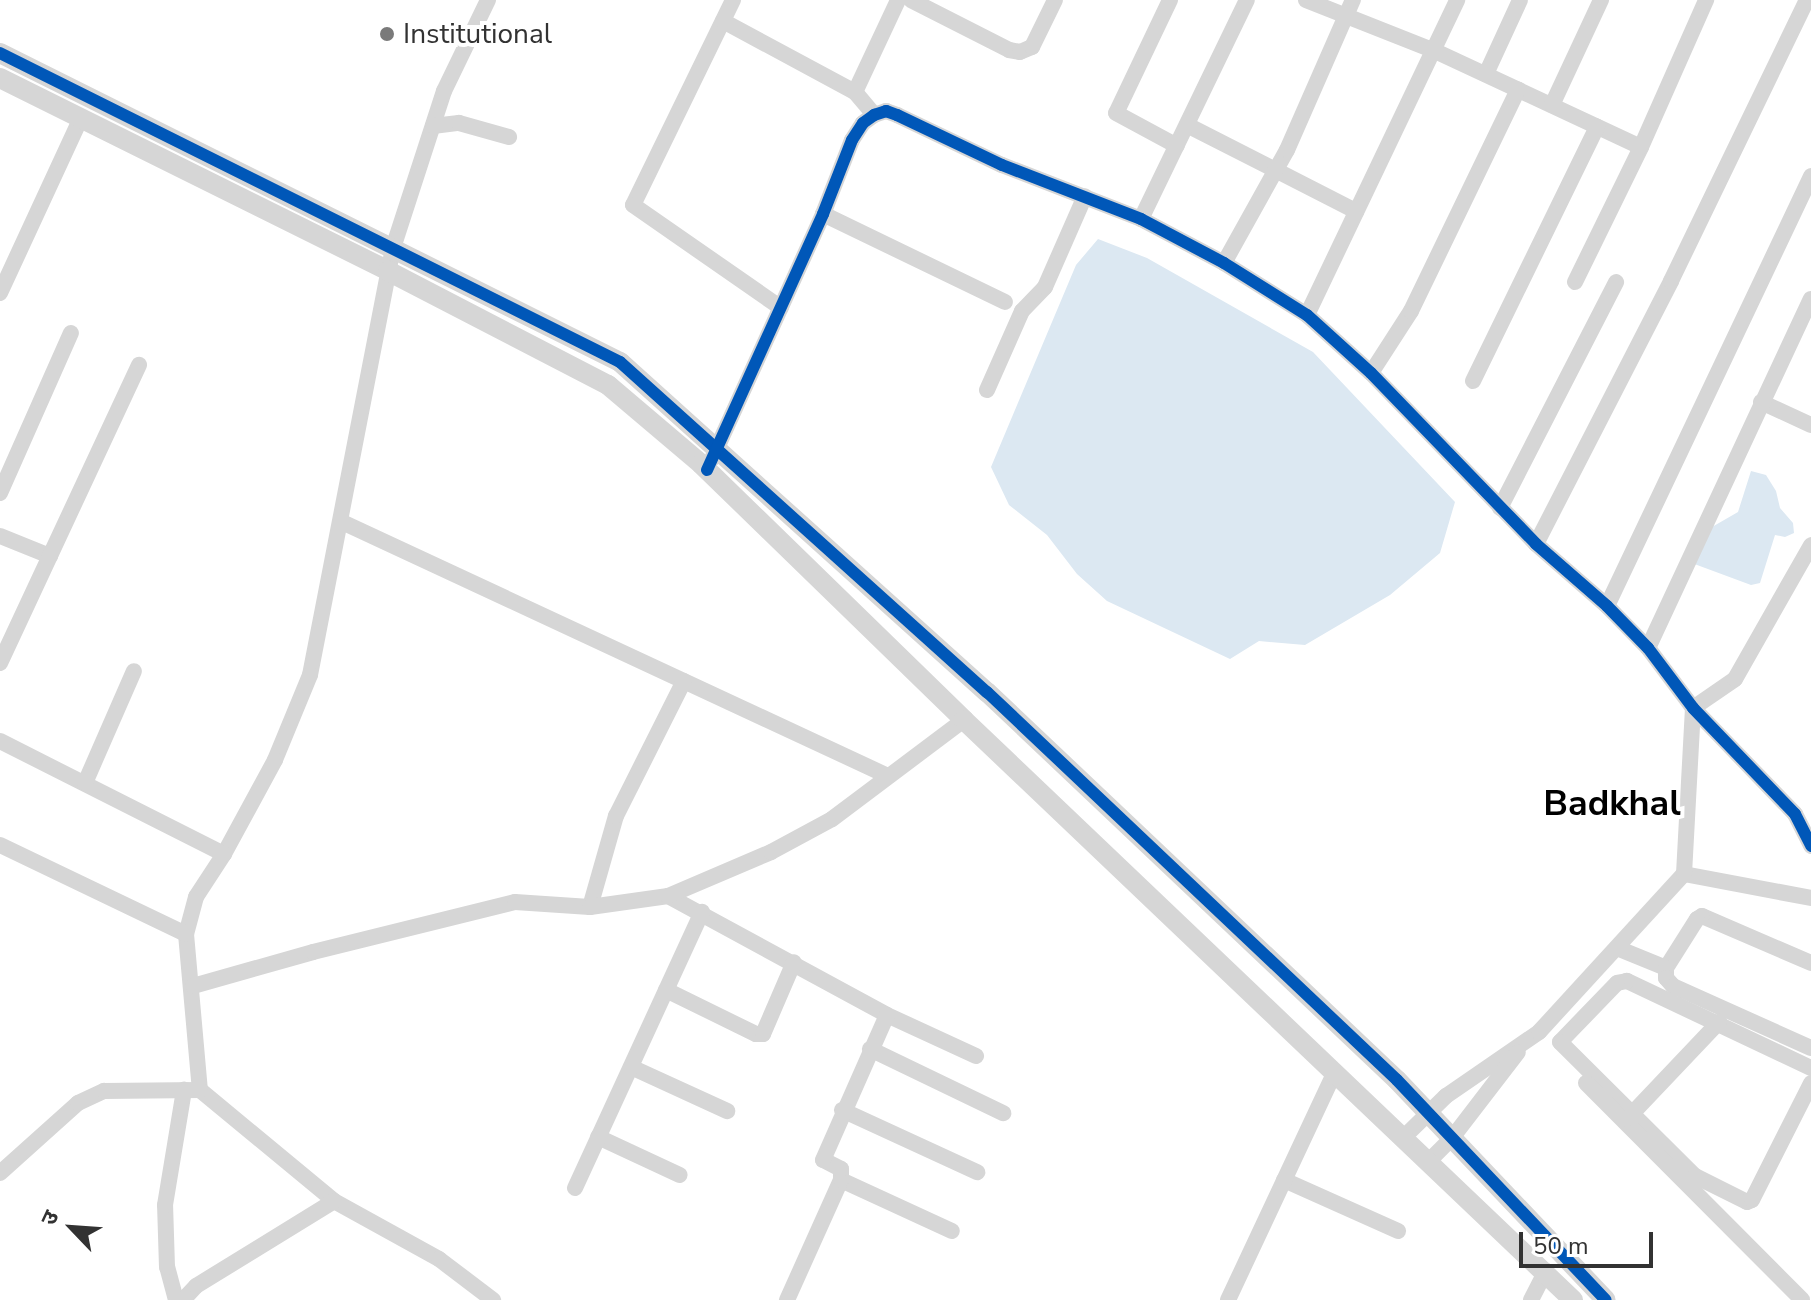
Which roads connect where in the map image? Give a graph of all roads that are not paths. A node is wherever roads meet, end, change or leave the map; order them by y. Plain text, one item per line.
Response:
1 (488, 0) edge
2 (733, 0) edge
3 (898, 0) edge
4 (911, 0) edge
5 (1055, 0) edge
6 (1170, 0) edge
7 (1247, 0) edge
8 (1306, 0) edge
9 (1353, 0) edge
10 (1457, 0) edge
11 (1520, 0) edge
12 (1601, 0) edge
13 (1706, 0) edge
14 (1807, 0) edge
15 (1345, 17) junction
16 (723, 21) junction
17 (1435, 51) junction
18 (0, 53) edge
19 (1486, 74) junction
20 (0, 78) edge
21 (1518, 90) junction
22 (855, 92) junction
23 (1552, 105) junction
24 (874, 115) junction
25 (81, 118) junction
26 (1187, 125) junction
27 (433, 126) junction
28 (1597, 127) junction
29 (509, 137) dead end
30 (1177, 146) junction
31 (1641, 147) junction
32 (1276, 171) junction
33 (1811, 176) edge
34 (1085, 196) junction
35 (1356, 211) junction
36 (823, 214) junction
37 (1141, 219) junction
38 (393, 248) junction
39 (1224, 263) junction
40 (388, 271) junction
41 (1575, 282) dead end
42 (1616, 282) dead end
43 (0, 293) edge
44 (1811, 299) edge
45 (1005, 302) dead end
46 (781, 308) junction
47 (1307, 315) junction
48 (71, 333) dead end
49 (139, 365) dead end
50 (1371, 373) junction
51 (1473, 381) dead end
52 (987, 390) dead end
53 (1761, 402) junction
54 (1811, 425) edge
55 (718, 447) junction
56 (707, 470) junction
57 (0, 493) edge
58 (1500, 508) junction
59 (342, 522) junction
60 (0, 536) edge
61 (1536, 544) junction
62 (1811, 545) edge
63 (50, 556) junction
64 (1607, 606) junction
65 (1648, 648) junction
66 (0, 663) edge
67 (134, 671) dead end
68 (684, 681) junction
69 (1693, 708) junction
70 (964, 720) junction
71 (0, 741) edge
72 (888, 776) junction
73 (85, 783) junction
74 (0, 845) edge
75 (1811, 846) edge
76 (224, 854) junction
77 (1684, 874) junction
78 (668, 896) junction
79 (1811, 898) edge
80 (590, 907) junction
81 (702, 912) junction
82 (186, 934) junction
83 (1617, 948) junction
84 (794, 962) junction
85 (1811, 963) edge
86 (1666, 968) junction
87 (193, 986) junction
88 (666, 990) junction
89 (887, 1015) junction
90 (1719, 1022) junction
91 (1539, 1032) junction
92 (1522, 1047) junction
93 (1811, 1048) edge
94 (870, 1049) junction
95 (976, 1056) dead end
96 (631, 1067) junction
97 (1811, 1068) edge
98 (1334, 1074) junction
99 (1811, 1083) edge
100 (192, 1090) junction
101 (1811, 1098) edge
102 (842, 1110) junction
103 (727, 1111) dead end
104 (1003, 1113) dead end
105 (1428, 1114) junction
106 (1811, 1117) edge
107 (1628, 1118) junction
108 (598, 1137) junction
109 (1404, 1137) junction
110 (1452, 1138) junction
111 (1429, 1161) junction
112 (977, 1172) dead end
113 (0, 1173) edge
114 (680, 1175) dead end
115 (841, 1180) junction
116 (1284, 1180) junction
117 (575, 1188) dead end
118 (334, 1201) junction
119 (952, 1231) dead end
120 (1398, 1231) dead end
121 (1546, 1271) junction
122 (176, 1300) edge
123 (183, 1300) edge
124 (493, 1300) edge
125 (787, 1300) edge
126 (1228, 1300) edge
127 (1531, 1300) edge
128 (1573, 1300) edge
129 (1606, 1300) edge
130 (1802, 1300) edge

1 - 27 street
2 - 16 street
3 - 22 street
4 - 5 street
6 - 30 street
7 - 26 street
8 - 15 street
9 - 15 street
10 - 17 street
11 - 19 street
12 - 23 street
13 - 31 street
14 - 61 street
15 - 17 street
15 - 32 street
16 - 22 street
16 - 46 street
17 - 19 street
17 - 35 street
18 - 38 street
19 - 21 street
20 - 25 street
21 - 23 street
21 - 50 street
22 - 24 street
23 - 28 street
24 - 34 street
24 - 36 street
25 - 40 street
25 - 43 street
26 - 30 street
26 - 32 street
27 - 29 street
27 - 38 street
28 - 31 street
28 - 51 street
30 - 37 street
31 - 41 street
32 - 35 street
32 - 39 street
33 - 64 street
34 - 37 street
34 - 52 street
35 - 47 street
36 - 45 street
36 - 46 street
37 - 39 street
38 - 40 street
38 - 55 street
39 - 47 street
40 - 56 street
40 - 59 street
42 - 58 street
44 - 53 street
46 - 55 street
47 - 50 street
48 - 57 street
49 - 63 street
50 - 58 street
53 - 54 street
53 - 65 street
55 - 56 street
55 - 105 street
56 - 70 street
58 - 61 street
59 - 68 street
59 - 76 street
60 - 63 street
61 - 64 street
62 - 69 street
63 - 66 street
64 - 65 street
65 - 69 street
67 - 73 street
68 - 72 street
68 - 80 street
69 - 75 street
69 - 77 street
70 - 72 street
70 - 98 street
71 - 73 street
72 - 78 street
73 - 76 street
74 - 82 street
76 - 82 street
77 - 79 street
77 - 83 street
78 - 80 street
78 - 81 street
80 - 87 street
81 - 84 street
81 - 88 street
82 - 87 street
83 - 86 street
83 - 91 street
84 - 88 street
84 - 89 street
85 - 86 street
86 - 93 street
87 - 100 street
88 - 96 street
89 - 94 street
89 - 95 street
90 - 97 street
90 - 107 street
90 - 107 street
91 - 92 street
91 - 107 street
92 - 105 street
92 - 110 street
94 - 102 street
94 - 104 street
96 - 103 street
96 - 108 street
98 - 109 street
98 - 116 street
99 - 107 street
100 - 113 street
100 - 118 street
100 - 122 street
101 - 106 street
102 - 112 street
102 - 115 street
105 - 109 street
105 - 110 street
107 - 130 street
108 - 114 street
108 - 117 street
109 - 111 street
110 - 111 street
110 - 129 street
111 - 121 street
115 - 119 street
115 - 125 street
116 - 120 street
116 - 126 street
118 - 123 street
118 - 124 street
121 - 127 street
121 - 128 street

